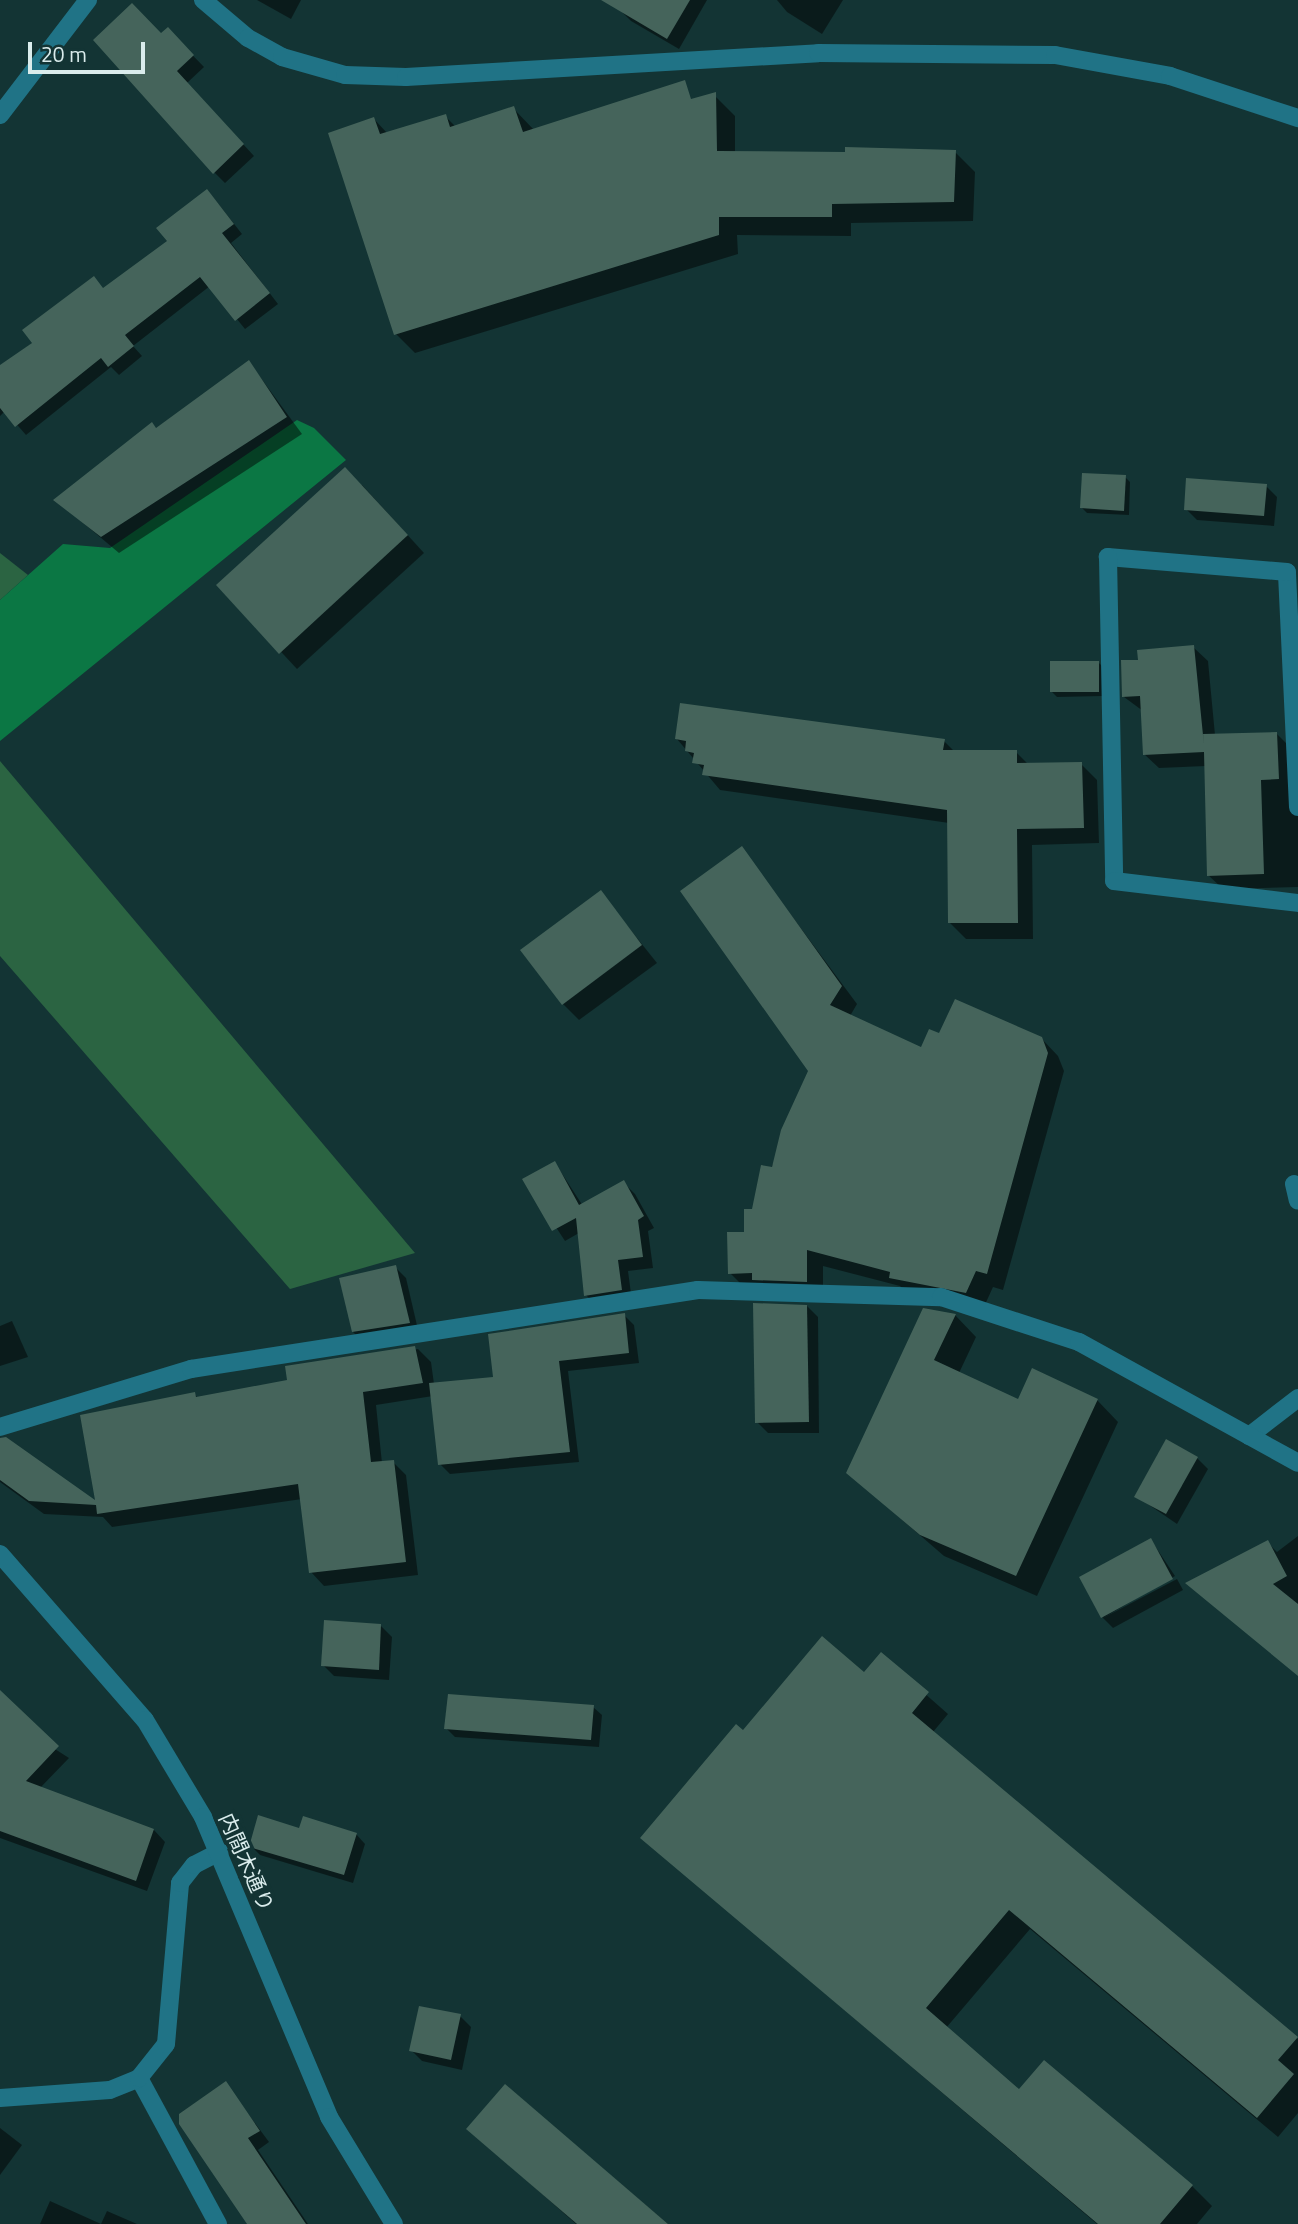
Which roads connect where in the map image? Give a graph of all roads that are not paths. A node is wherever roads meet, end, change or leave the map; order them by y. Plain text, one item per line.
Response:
1 (88, 0) edge
2 (203, 0) edge
3 (0, 115) edge
4 (1298, 118) edge
5 (1298, 807) edge
6 (1298, 903) edge
7 (1298, 1398) edge
8 (0, 1427) edge
9 (1249, 1436) junction
10 (1298, 1463) edge
11 (0, 1554) edge
12 (220, 1852) junction
13 (139, 2078) junction
14 (0, 2098) edge
15 (218, 2224) edge
16 (394, 2224) edge

1 - 3 street
2 - 4 street
5 - 6 street
7 - 9 street
8 - 9 street
9 - 10 street
11 - 12 street, 内間木通り
12 - 13 street
12 - 16 street, 内間木通り
13 - 14 street
13 - 15 street

